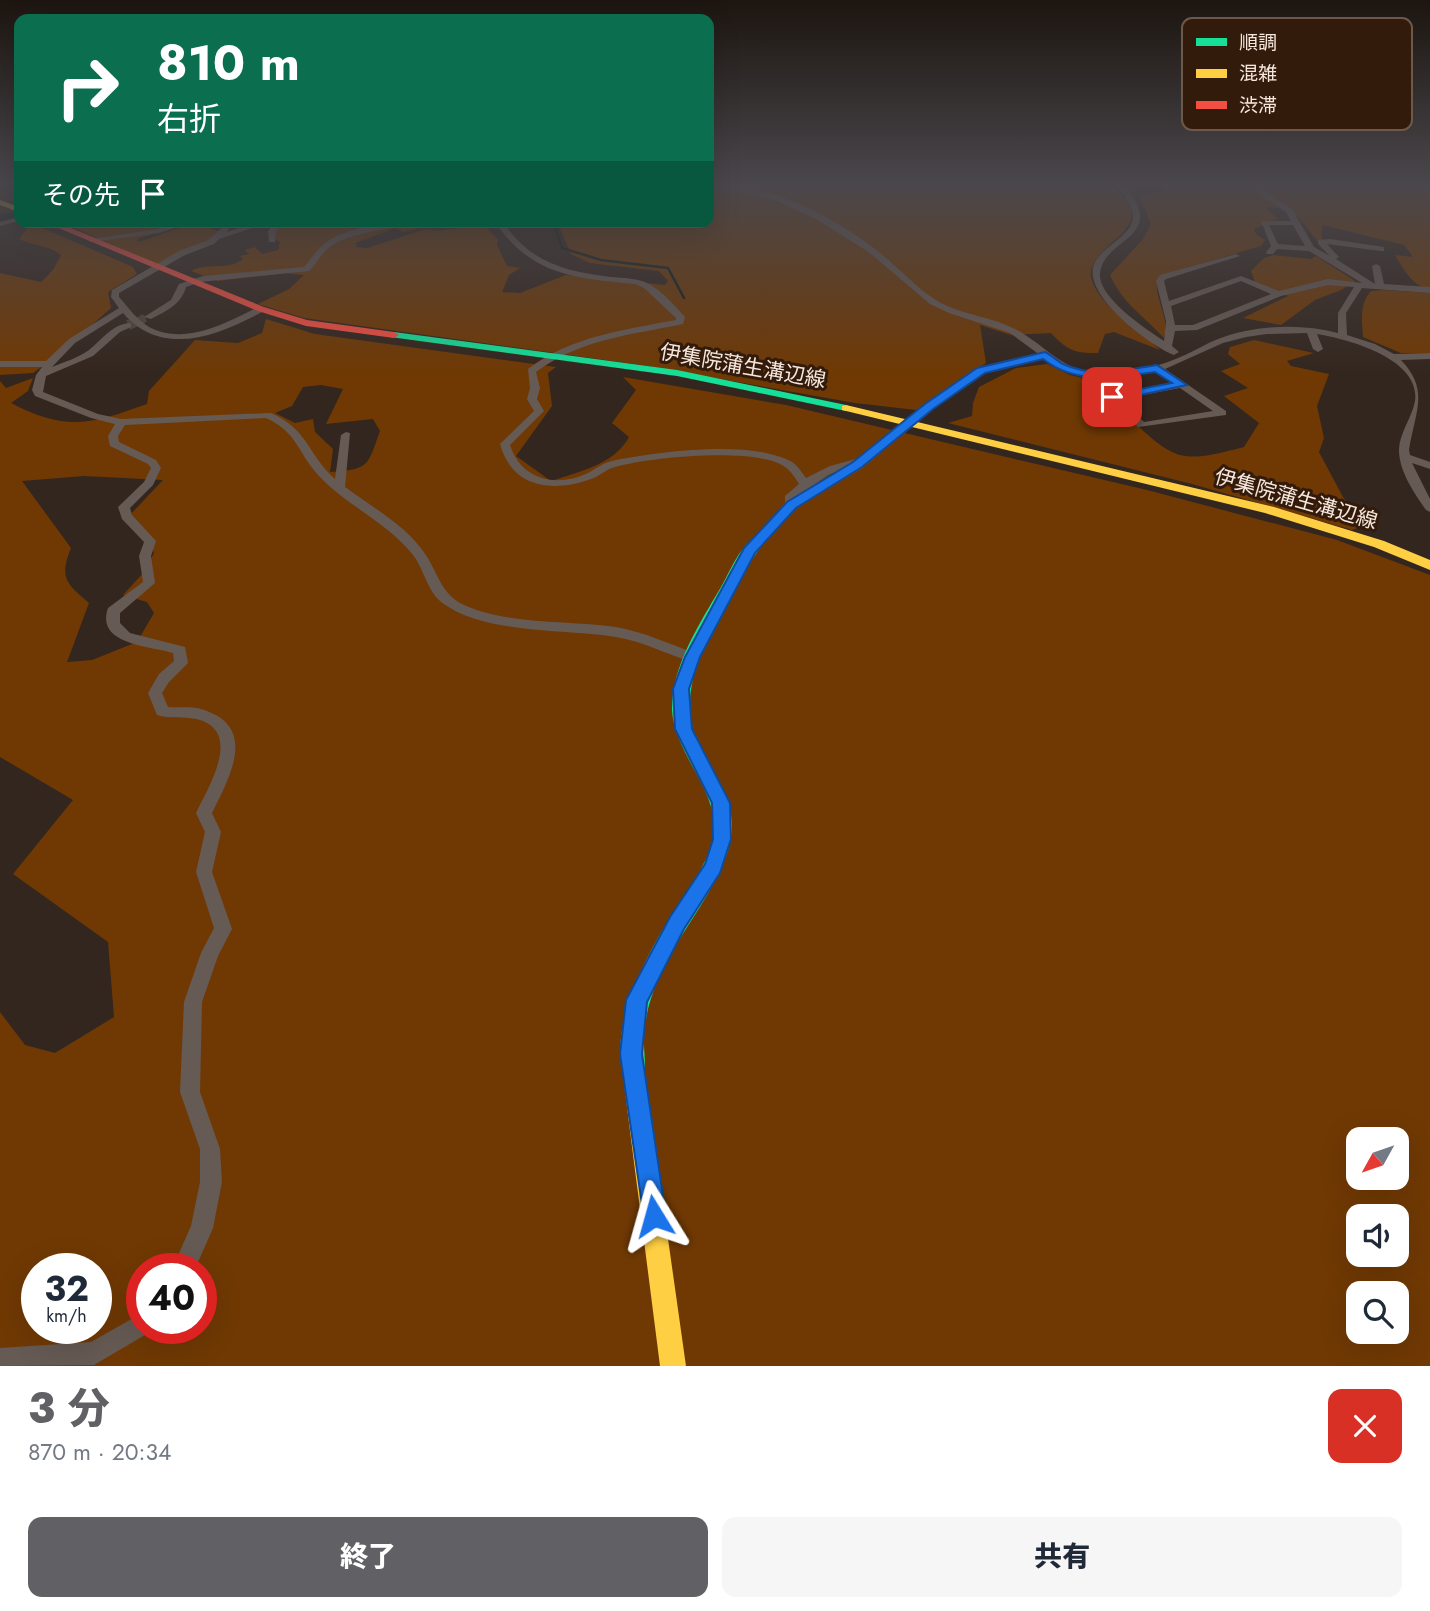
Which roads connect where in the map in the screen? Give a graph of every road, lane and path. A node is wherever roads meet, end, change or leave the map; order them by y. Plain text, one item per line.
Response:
1 (107, 247) edge
2 (198, 247) edge
3 (206, 247) edge
4 (326, 247) edge
5 (519, 247) edge
6 (867, 247) edge
7 (1114, 247) edge
8 (1272, 247) edge
9 (1325, 247) edge
10 (1351, 247) edge
11 (1362, 247) edge
12 (1311, 249) joint
13 (1381, 249) dead end
14 (219, 252) dead end
15 (1236, 256) dead end
16 (1223, 259) junction
17 (1206, 265) junction
18 (1244, 265) dead end
19 (1217, 269) dead end
20 (1229, 273) dead end
21 (1359, 275) junction
22 (1241, 278) junction
23 (137, 279) junction
24 (191, 281) junction
25 (150, 284) dead end
26 (1364, 285) junction
27 (1380, 286) junction
28 (1430, 289) edge
29 (1278, 294) junction
30 (1166, 305) junction
31 (125, 308) junction
32 (261, 309) junction
33 (148, 317) tunnel mouth
34 (128, 326) tunnel mouth
35 (1172, 328) junction
36 (1311, 331) junction
37 (1343, 337) junction
38 (1167, 348) junction
39 (1318, 349) dead end
40 (1045, 355) junction
41 (1430, 356) edge
42 (1392, 357) junction
43 (1183, 359) junction
44 (0, 364) edge
45 (47, 364) junction
46 (1157, 368) junction
47 (41, 375) junction
48 (1182, 385) junction
49 (121, 422) junction
50 (346, 435) dead end
51 (1405, 457) junction
52 (863, 460) junction
53 (1430, 466) edge
54 (804, 483) junction
55 (340, 486) junction
56 (791, 505) junction
57 (1430, 508) edge
58 (1430, 565) edge
59 (692, 657) junction
60 (190, 1253) edge
61 (126, 1334) edge
62 (0, 1360) edge
63 (673, 1366) edge

1 - 24 main road, 伊集院蒲生溝辺線
2 - 23 street
3 - 14 street
4 - 24 street
5 - 54 street
6 - 40 street
7 - 38 street
8 - 12 street
9 - 21 street
10 - 27 street
11 - 13 street
12 - 21 street
15 - 16 street
16 - 17 street
16 - 18 street
17 - 19 street
17 - 30 street
20 - 22 street
21 - 26 street
22 - 29 street
22 - 30 street
23 - 25 street
23 - 31 street
24 - 32 main road, 伊集院蒲生溝辺線
24 - 33 street
26 - 27 street
26 - 29 street
26 - 37 street
27 - 28 street
29 - 35 street
30 - 35 street
31 - 32 street
31 - 45 street
32 - 58 main road, 伊集院蒲生溝辺線
34 - 47 street
35 - 38 street
36 - 37 street
36 - 39 street
36 - 43 street
37 - 42 street
38 - 43 street
40 - 46 street
40 - 52 main road
41 - 42 street
42 - 51 street
43 - 46 street
44 - 45 street
45 - 47 street
46 - 48 street
47 - 49 street
48 - 48 street
49 - 55 street
49 - 60 street
50 - 55 street
51 - 53 street
51 - 57 street
52 - 54 street
52 - 56 main road
54 - 56 street
55 - 59 street
56 - 59 main road
59 - 63 main road
61 - 62 street

